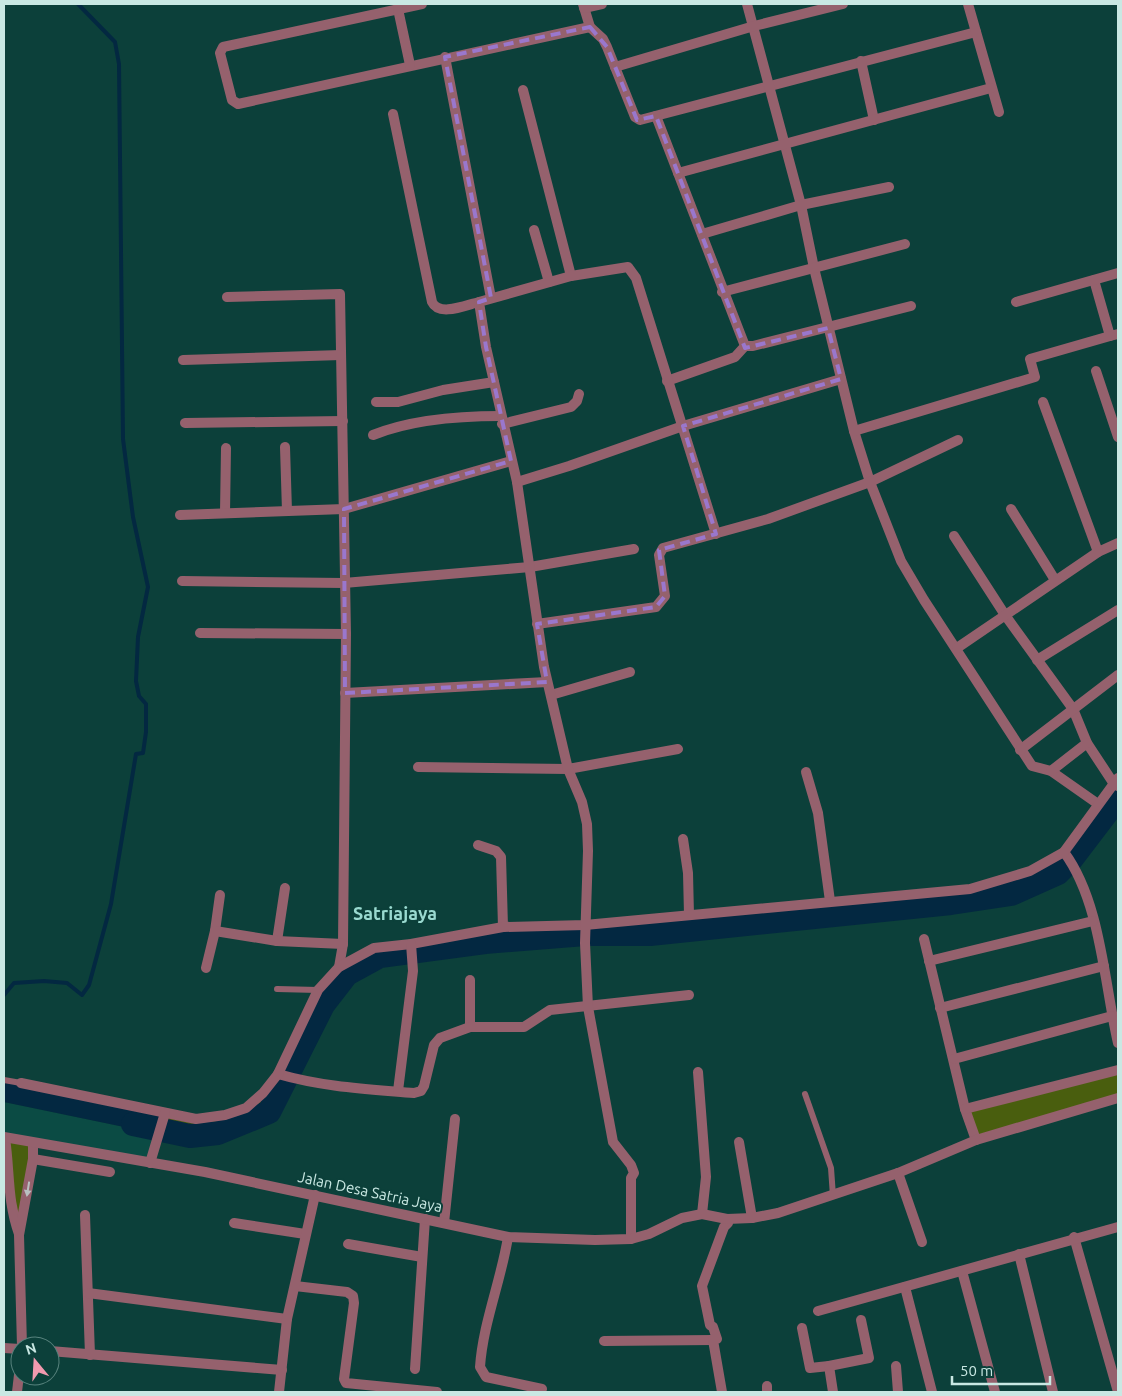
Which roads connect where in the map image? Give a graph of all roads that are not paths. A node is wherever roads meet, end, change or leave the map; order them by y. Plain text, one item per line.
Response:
1 (422, 4) edge
2 (602, 4) edge
3 (747, 4) edge
4 (843, 4) edge
5 (968, 4) edge
6 (584, 6) edge
7 (398, 9) junction
8 (754, 26) junction
9 (590, 27) junction
10 (976, 32) junction
11 (446, 57) junction
12 (862, 61) junction
13 (410, 65) junction
14 (615, 67) junction
15 (770, 86) junction
16 (991, 88) junction
17 (523, 90) dead end
18 (999, 112) dead end
19 (393, 114) dead end
20 (656, 116) junction
21 (874, 120) junction
22 (785, 145) junction
23 (678, 173) junction
24 (890, 187) dead end
25 (801, 205) junction
26 (534, 230) dead end
27 (702, 234) junction
28 (905, 244) dead end
29 (814, 268) junction
30 (1118, 273) edge
31 (571, 276) junction
32 (1094, 280) junction
33 (549, 282) junction
34 (722, 292) junction
35 (227, 297) dead end
36 (491, 298) junction
37 (479, 302) junction
38 (1016, 302) dead end
39 (911, 306) dead end
40 (828, 328) junction
41 (1114, 335) edge
42 (745, 346) junction
43 (342, 355) junction
44 (183, 360) dead end
45 (1096, 371) dead end
46 (841, 379) junction
47 (667, 381) junction
48 (494, 382) junction
49 (579, 394) dead end
50 (376, 402) dead end
51 (1043, 402) dead end
52 (501, 420) junction
53 (343, 421) junction
54 (185, 423) dead end
55 (683, 426) junction
56 (854, 431) junction
57 (373, 436) dead end
58 (1118, 437) edge
59 (958, 440) dead end
60 (285, 447) dead end
61 (226, 448) dead end
62 (512, 462) junction
63 (517, 482) junction
64 (870, 482) junction
65 (344, 509) junction
66 (1011, 509) dead end
67 (287, 511) junction
68 (225, 512) junction
69 (180, 515) dead end
70 (716, 534) junction
71 (954, 536) dead end
72 (1118, 543) edge
73 (634, 549) dead end
74 (1098, 552) junction
75 (530, 567) junction
76 (1055, 580) junction
77 (182, 581) dead end
78 (344, 583) junction
79 (1118, 610) edge
80 (1005, 615) junction
81 (537, 624) junction
82 (200, 633) dead end
83 (346, 634) junction
84 (957, 648) junction
85 (1037, 660) junction
86 (630, 672) dead end
87 (1118, 675) edge
88 (547, 682) junction
89 (345, 693) junction
90 (552, 695) junction
91 (1073, 709) junction
92 (1088, 743) junction
93 (678, 749) dead end
94 (1020, 750) junction
95 (418, 767) dead end
96 (568, 769) junction
97 (1051, 771) junction
98 (806, 772) dead end
99 (1117, 783) edge
100 (1098, 804) junction
101 (683, 839) dead end
102 (478, 845) dead end
103 (1064, 852) junction
104 (285, 888) dead end
105 (220, 894) dead end
106 (830, 901) junction
107 (688, 915) junction
108 (1093, 921) junction
109 (585, 925) junction
110 (503, 927) junction
111 (215, 931) junction
112 (924, 939) dead end
113 (277, 941) junction
114 (343, 944) junction
115 (411, 944) junction
116 (929, 961) junction
117 (1104, 966) junction
118 (339, 967) junction
119 (206, 968) dead end
120 (470, 980) dead end
121 (277, 989) dead end
122 (318, 990) junction
123 (690, 995) dead end
124 (588, 1007) junction
125 (940, 1008) junction
126 (1112, 1016) junction
127 (470, 1027) junction
128 (1118, 1043) edge
129 (954, 1059) junction
130 (1118, 1070) edge
131 (698, 1072) dead end
132 (278, 1074) junction
133 (4, 1080) edge
134 (20, 1083) joint
135 (398, 1091) junction
136 (805, 1094) dead end
137 (1118, 1098) edge
138 (965, 1109) junction
139 (165, 1113) junction
140 (455, 1119) dead end
141 (976, 1140) junction
142 (5, 1141) edge
143 (739, 1142) dead end
144 (33, 1143) junction
145 (33, 1159) junction
146 (151, 1161) junction
147 (110, 1172) dead end
148 (898, 1174) junction
149 (315, 1195) junction
150 (833, 1196) junction
151 (702, 1214) junction
152 (86, 1215) dead end
153 (752, 1218) junction
154 (425, 1219) junction
155 (727, 1219) junction
156 (234, 1223) dead end
157 (444, 1223) junction
158 (1118, 1227) edge
159 (306, 1234) junction
160 (19, 1235) junction
161 (508, 1237) junction
162 (1074, 1237) junction
163 (631, 1239) junction
164 (922, 1242) dead end
165 (348, 1244) dead end
166 (1019, 1254) junction
167 (422, 1257) junction
168 (962, 1271) junction
169 (295, 1286) junction
170 (905, 1287) junction
171 (88, 1294) junction
172 (818, 1311) dead end
173 (287, 1319) junction
174 (861, 1320) dead end
175 (802, 1328) dead end
176 (21, 1336) edge
177 (713, 1340) junction
178 (604, 1341) dead end
179 (60, 1352) edge
180 (90, 1355) junction
181 (830, 1366) junction
182 (896, 1366) dead end
183 (415, 1369) dead end
184 (282, 1370) junction
185 (542, 1389) dead end
186 (279, 1392) edge
187 (437, 1392) edge
188 (722, 1392) edge
189 (833, 1392) edge
190 (898, 1392) edge
191 (932, 1392) edge
192 (995, 1392) edge
193 (1053, 1392) edge
194 (1118, 1392) edge

1 - 7 street
2 - 6 street
3 - 8 street
4 - 8 street
5 - 10 street
6 - 9 street
7 - 13 street
7 - 13 street
8 - 14 street
8 - 15 street
9 - 11 street
9 - 14 street
10 - 12 street
10 - 16 street
11 - 13 street
11 - 36 street
12 - 15 street
12 - 21 street
14 - 20 street
15 - 20 street
15 - 22 street
16 - 18 street
16 - 21 street
17 - 31 street
19 - 37 street
20 - 23 street
21 - 22 street
22 - 23 street
22 - 25 street
23 - 27 street
24 - 25 street
25 - 27 street
25 - 29 street
26 - 33 street
27 - 34 street
28 - 29 street
29 - 34 street
29 - 40 street
30 - 32 street
31 - 33 street
31 - 47 street
32 - 38 street
32 - 41 street
33 - 36 street
34 - 42 street
35 - 43 street
36 - 37 street
37 - 48 street
39 - 40 street
40 - 42 street
40 - 46 street
41 - 56 street
42 - 47 street
43 - 44 street
43 - 53 street
45 - 58 street
46 - 55 street
46 - 56 street
47 - 55 street
48 - 50 street
48 - 52 street
49 - 52 street
51 - 74 street
52 - 57 street
52 - 62 street
53 - 54 street
53 - 65 street
55 - 63 street
55 - 70 street
56 - 64 street
59 - 64 street
60 - 67 street
61 - 68 street
62 - 63 street
62 - 65 street
63 - 75 street
64 - 70 street
64 - 84 street
65 - 67 street
65 - 78 street
66 - 76 street
67 - 68 street
68 - 69 street
70 - 81 street
71 - 80 street
72 - 74 street
73 - 75 street
74 - 76 street
75 - 78 street
75 - 81 street
76 - 80 street
77 - 78 street
78 - 83 street
79 - 85 street
80 - 84 street
80 - 85 street
81 - 88 street
82 - 83 street
83 - 89 street
84 - 94 street
85 - 91 street
86 - 90 street
87 - 91 street
88 - 89 street
88 - 90 street
89 - 114 street
90 - 96 street
91 - 92 street
91 - 94 street
92 - 97 street
92 - 99 street
93 - 96 street
94 - 97 street
95 - 96 street
96 - 109 street
97 - 100 street
98 - 106 street
99 - 100 street
100 - 103 street
101 - 107 street
102 - 110 street
103 - 106 street
103 - 108 street
104 - 113 street
105 - 111 street
106 - 107 street
107 - 109 street
108 - 116 street
108 - 117 street
109 - 110 street
109 - 124 street
110 - 115 street
111 - 113 street
111 - 119 street
112 - 116 street
113 - 114 street
114 - 118 street
115 - 118 street
115 - 135 street
116 - 125 street
117 - 125 street
117 - 126 street
118 - 122 street
120 - 127 street
121 - 122 lane
122 - 132 street
123 - 124 street
124 - 127 street
124 - 163 street
125 - 129 street
126 - 128 street
126 - 129 street
127 - 135 street
129 - 138 street
130 - 138 street
131 - 151 street
132 - 135 street
132 - 139 street
133 - 134 lane
134 - 139 street
136 - 150 lane
137 - 141 street, Jalan Desa Satria Jaya
138 - 141 street
139 - 146 street
140 - 157 street
141 - 148 street, Jalan Desa Satria Jaya
142 - 144 street, Jalan Desa Satria Jaya
142 - 160 street
143 - 153 street
144 - 145 street
144 - 146 street, Jalan Desa Satria Jaya
145 - 147 street
145 -> 160 street
146 - 149 street, Jalan Desa Satria Jaya
148 - 150 street, Jalan Desa Satria Jaya
148 - 164 street
149 - 154 street, Jalan Desa Satria Jaya
149 - 159 street
150 - 153 street, Jalan Desa Satria Jaya
151 - 155 street, Jalan Desa Satria Jaya
151 - 163 street, Jalan Desa Satria Jaya
152 - 171 street
153 - 155 street, Jalan Desa Satria Jaya
154 - 157 street, Jalan Desa Satria Jaya
154 - 167 street
155 - 177 street
156 - 159 street
157 - 161 street, Jalan Desa Satria Jaya
158 - 162 street
159 - 169 street
160 - 176 street
161 - 163 street, Jalan Desa Satria Jaya
161 - 185 street
162 - 166 street
162 - 194 street
165 - 167 street
166 - 168 street
166 - 193 street
167 - 183 street
168 - 170 street
168 - 192 street
169 - 173 street
169 - 187 street
170 - 172 street
170 - 191 street
171 - 173 street
171 - 180 street
173 - 184 street
174 - 181 street
175 - 181 street
177 - 178 street
177 - 188 street
179 - 180 street
180 - 184 street
181 - 189 street
182 - 190 street
184 - 186 street

